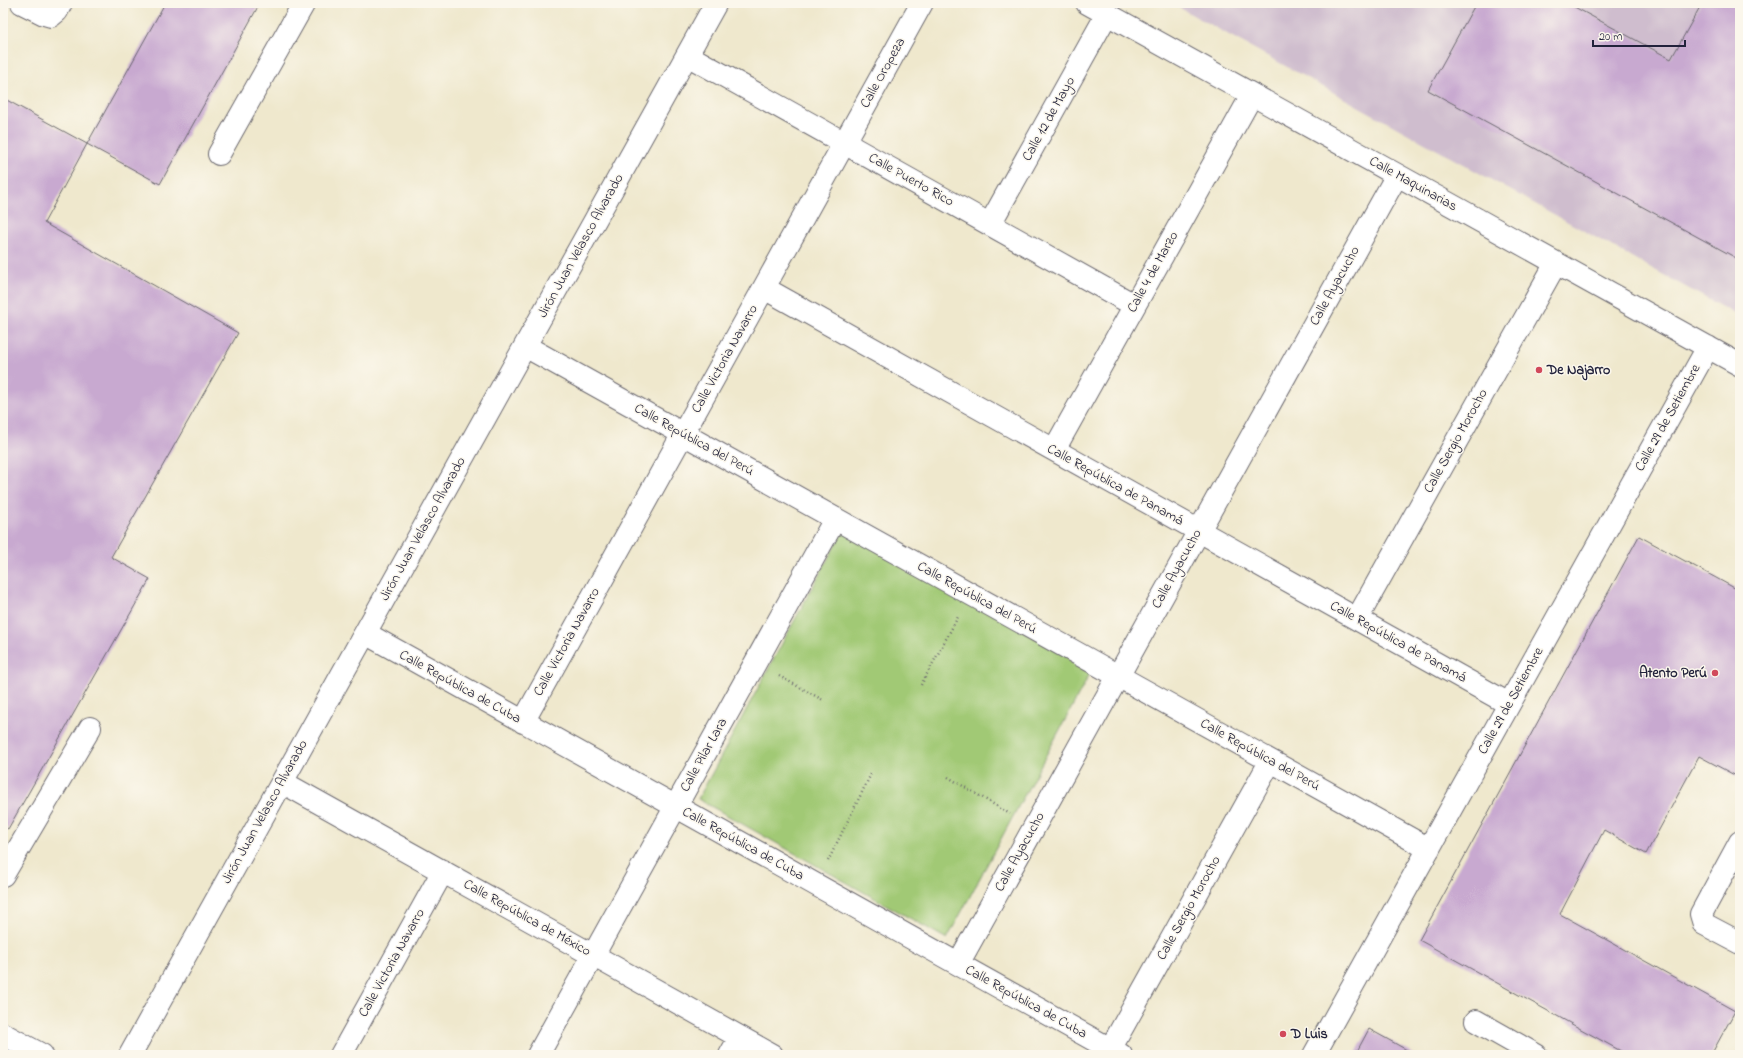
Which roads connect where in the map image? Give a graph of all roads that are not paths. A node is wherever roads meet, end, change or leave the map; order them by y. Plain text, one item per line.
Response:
1 (22, 3) edge
2 (61, 3) edge
3 (304, 3) edge
4 (716, 3) edge
5 (922, 3) edge
6 (1087, 3) edge
7 (1107, 14) junction
8 (687, 55) junction
9 (1252, 95) junction
10 (844, 143) junction
11 (219, 154) dead end
12 (1397, 175) junction
13 (990, 224) junction
14 (1556, 263) junction
15 (764, 288) junction
16 (1134, 305) junction
17 (525, 346) junction
18 (1708, 347) junction
19 (1740, 365) edge
20 (683, 434) junction
21 (1054, 450) junction
22 (835, 519) junction
23 (1199, 531) junction
24 (1357, 619) junction
25 (365, 634) junction
26 (1118, 676) junction
27 (1509, 704) junction
28 (523, 722) junction
29 (90, 728) dead end
30 (1270, 762) junction
31 (282, 782) junction
32 (675, 806) junction
33 (1740, 842) edge
34 (1429, 849) junction
35 (443, 871) junction
36 (3, 875) edge
37 (1740, 943) edge
38 (593, 955) junction
39 (958, 964) junction
40 (1476, 1021) dead end
41 (3, 1034) edge
42 (735, 1046) edge
43 (1113, 1053) edge
44 (42, 1055) edge
45 (130, 1055) edge
46 (341, 1055) edge
47 (538, 1055) edge
48 (772, 1055) edge
49 (1314, 1055) edge
50 (1536, 1055) edge

1 - 2 street
3 - 11 street
4 - 8 street, Jirón Juan Velasco Alvarado
5 - 10 street, Calle Oropeza
6 - 7 street, Calle Maquinarias
7 - 9 street, Calle Maquinarias
7 - 13 street, Calle 12 de Mayo
8 - 10 street, Calle Puerto Rico
8 - 17 street, Jirón Juan Velasco Alvarado
9 - 12 street, Calle Maquinarias
9 - 16 street, Calle 4 de Marzo
10 - 13 street, Calle Puerto Rico
10 - 15 street, Calle Victoria Navarro
12 - 14 street, Calle Maquinarias
12 - 23 street, Calle Ayacucho
13 - 16 street, Calle Puerto Rico
14 - 18 street, Calle Maquinarias
14 - 24 street, Calle Sergio Morocho
15 - 20 street, Calle Victoria Navarro
15 - 21 street, Calle República de Panamá
16 - 21 street, Calle 4 de Marzo
17 - 20 street, Calle República del Perú
17 - 25 street, Jirón Juan Velasco Alvarado
18 - 19 street, Calle Maquinarias
18 - 27 street, Calle 29 de Setiembre
20 - 22 street, Calle República del Perú
20 - 28 street, Calle Victoria Navarro
21 - 23 street, Calle República de Panamá
22 - 26 street, Calle República del Perú
22 - 32 street, Calle Pilar Lara
23 - 24 street, Calle República de Panamá
23 - 26 street, Calle Ayacucho
24 - 27 street, Calle República de Panamá
25 - 28 street, Calle República de Cuba
25 - 31 street, Jirón Juan Velasco Alvarado
26 - 30 street, Calle República del Perú
26 - 39 street, Calle Ayacucho
27 - 34 street, Calle 29 de Setiembre
28 - 32 street, Calle República de Cuba
29 - 36 street
30 - 34 street, Calle República del Perú
30 - 43 street, Calle Sergio Morocho
31 - 35 street, Calle República de México
31 - 45 street, Jirón Juan Velasco Alvarado
32 - 38 street, Calle Pilar Lara
32 - 39 street, Calle República de Cuba
33 - 37 street
34 - 49 street, Calle 29 de Setiembre
35 - 38 street, Calle República de México
35 - 46 street, Calle Victoria Navarro
38 - 42 street, Calle República de México
38 - 47 street, Calle Pilar Lara
39 - 43 street, Calle República de Cuba
40 - 50 street
41 - 44 street
42 - 48 street, Calle República de México

